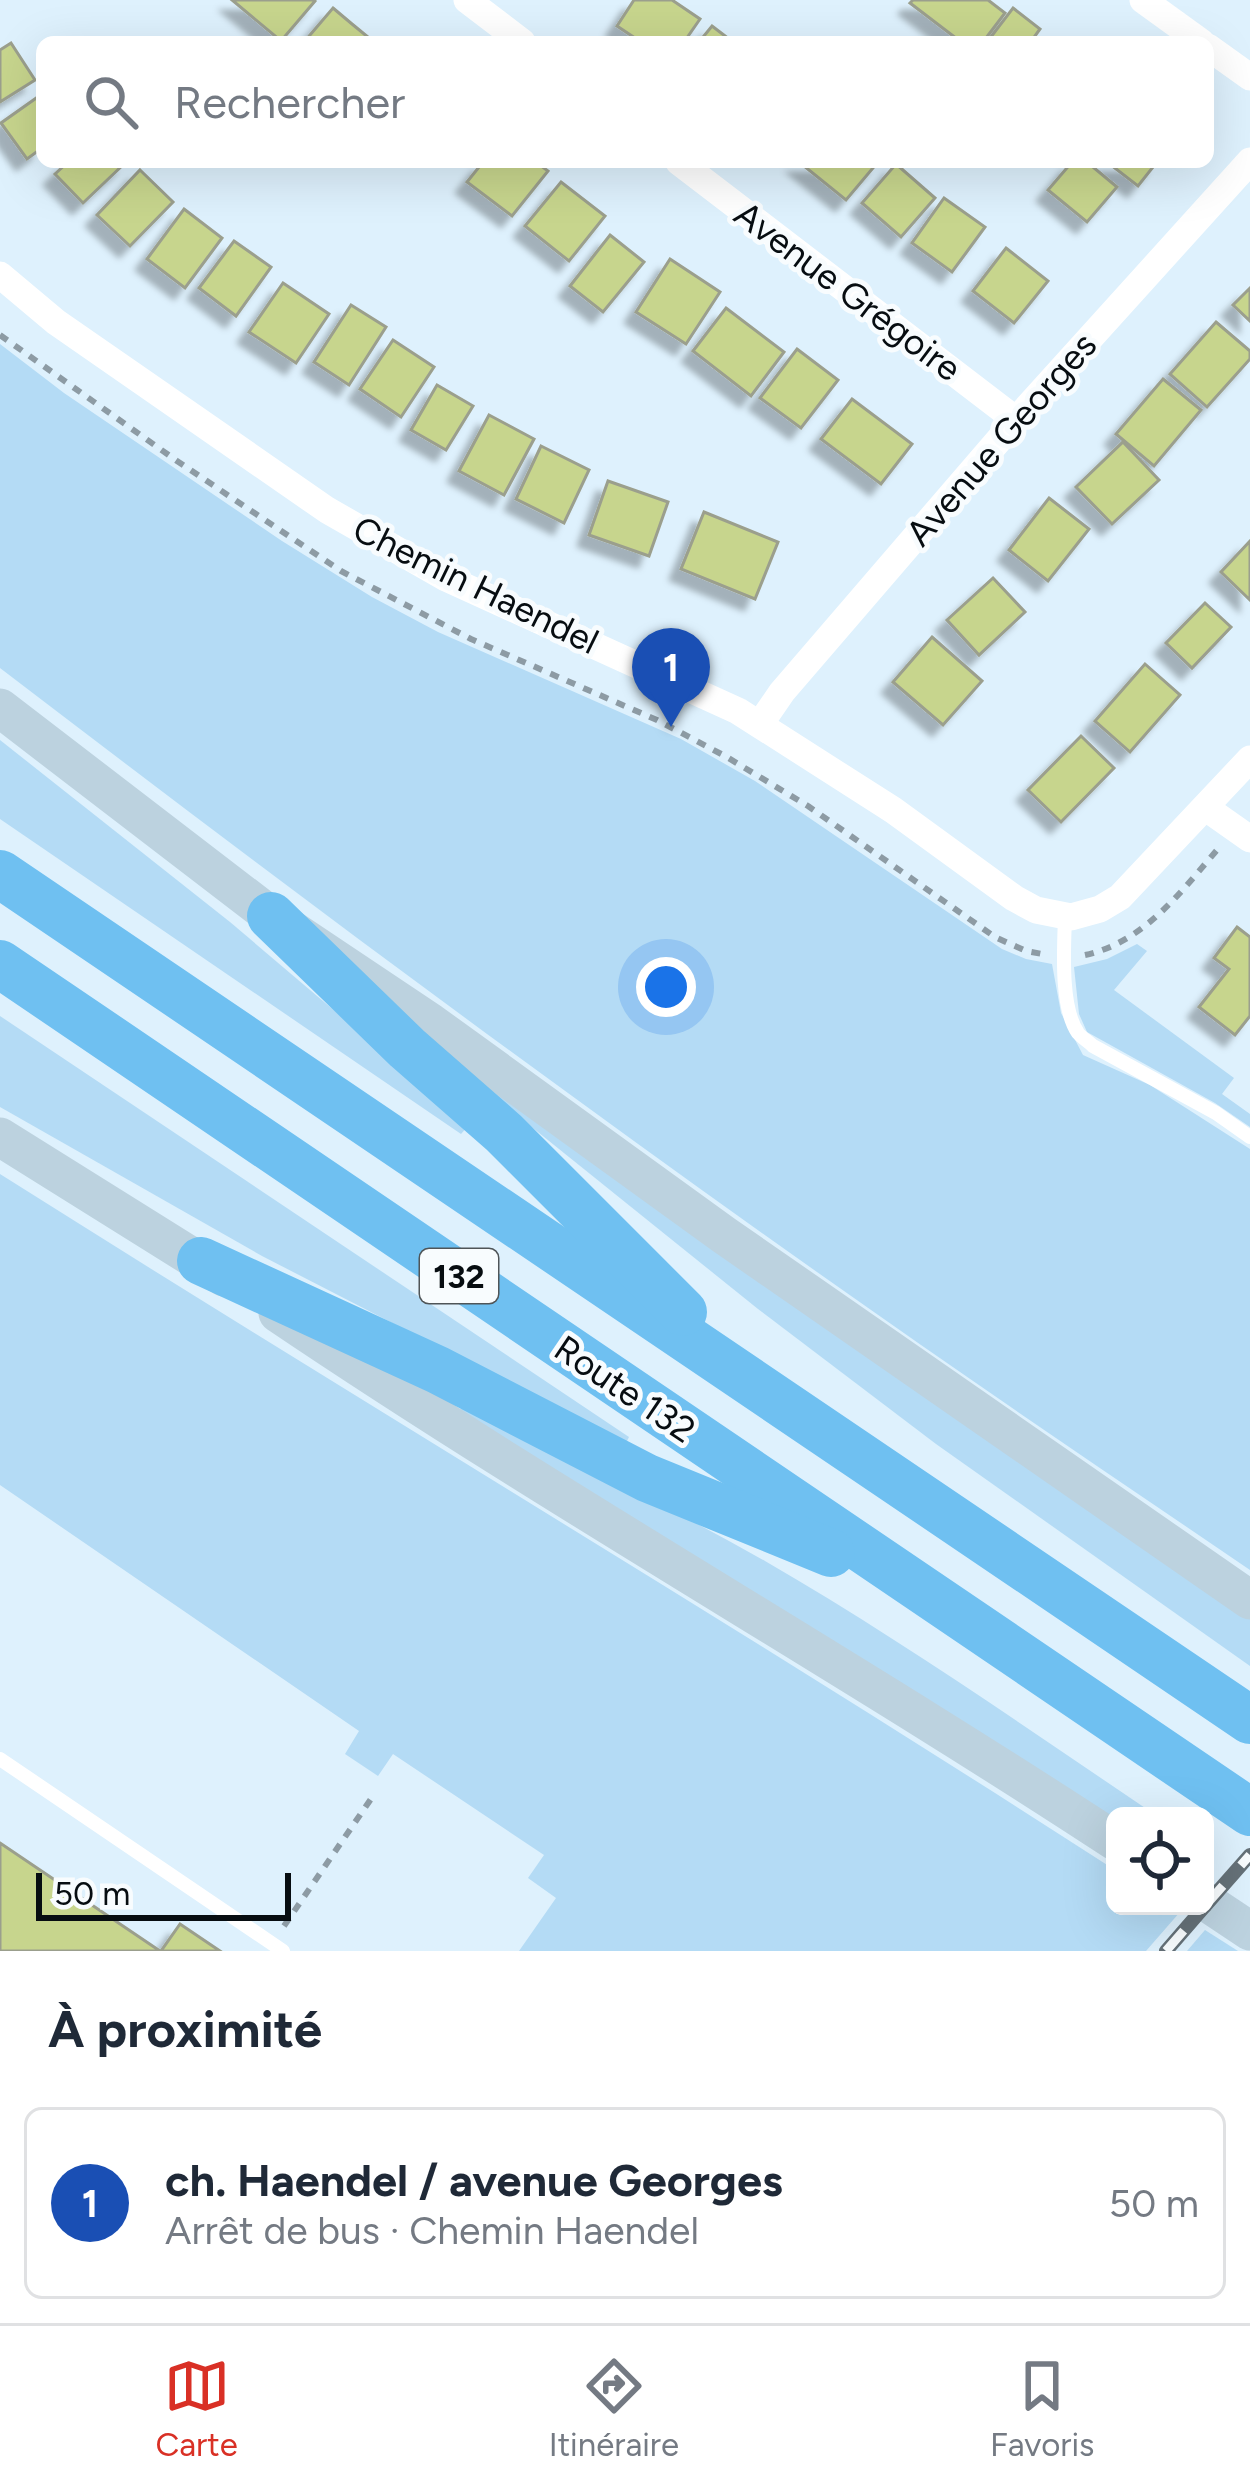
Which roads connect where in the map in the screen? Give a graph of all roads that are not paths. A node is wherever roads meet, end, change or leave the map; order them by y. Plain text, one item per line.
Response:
1 (467, 0) edge
2 (1143, 0) edge
3 (514, 36) edge
4 (1194, 36) edge
5 (1214, 51) edge
6 (1250, 77) edge
7 (1250, 161) edge
8 (687, 168) edge
9 (0, 275) edge
10 (1016, 420) junction
11 (0, 707) edge
12 (760, 724) junction
13 (1250, 759) edge
14 (1206, 808) junction
15 (1250, 839) edge
16 (0, 874) edge
17 (271, 916) junction
18 (1065, 917) junction
19 (0, 964) edge
20 (0, 1136) edge
21 (1250, 1137) edge
22 (201, 1261) junction
23 (763, 1392) junction
24 (918, 1588) junction
25 (1250, 1600) edge
26 (1250, 1720) edge
27 (0, 1759) edge
28 (1250, 1812) edge
29 (1106, 1835) edge
30 (1214, 1907) edge
31 (1250, 1930) edge
32 (278, 1947) edge

1 - 3 street
2 - 4 street
5 - 6 street
7 - 10 street, Avenue Georges
8 - 10 street, Avenue Grégoire
9 - 12 street, Chemin Haendel
10 - 12 street, Avenue Georges
11 - 17 street
12 - 18 street, Chemin Haendel
13 - 14 street
14 - 15 street
14 - 18 street
16 - 23 highway, Route 132 / 132
17 - 23 highway
17 - 25 street
18 - 21 lane
19 - 24 highway, Route 132 / 132
20 - 22 street
22 - 24 highway
22 - 29 street
23 - 26 highway, Route 132 / 132
24 - 28 highway, Route 132 / 132
27 - 32 lane
30 - 31 street

